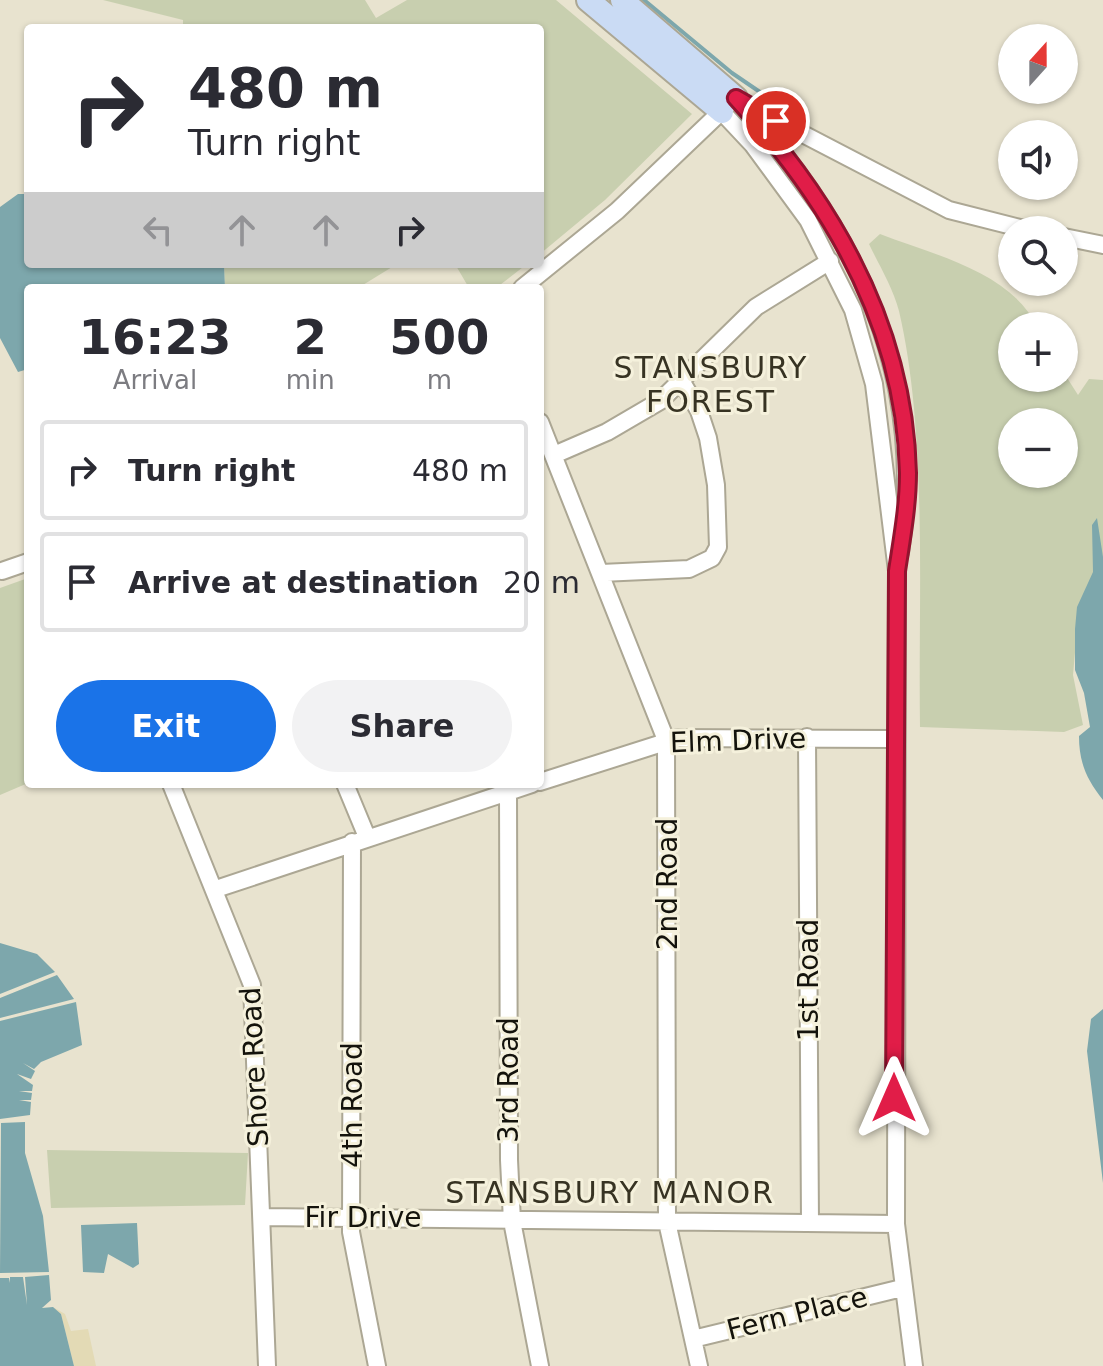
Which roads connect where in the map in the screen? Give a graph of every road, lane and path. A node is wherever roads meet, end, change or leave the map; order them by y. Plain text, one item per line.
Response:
1 (588, 0) edge
2 (622, 0) edge
3 (729, 105) junction
4 (998, 224) edge
5 (1078, 240) edge
6 (1103, 245) edge
7 (830, 261) junction
8 (527, 284) edge
9 (682, 382) junction
10 (544, 431) edge
11 (554, 455) junction
12 (24, 563) edge
13 (2, 571) edge
14 (897, 571) junction
15 (601, 573) junction
16 (807, 737) junction
17 (894, 739) junction
18 (666, 740) junction
19 (544, 781) edge
20 (173, 788) edge
21 (346, 788) edge
22 (515, 788) edge
23 (518, 788) edge
24 (359, 840) junction
25 (216, 889) junction
26 (262, 1217) junction
27 (352, 1217) junction
28 (512, 1221) junction
29 (667, 1222) junction
30 (810, 1223) junction
31 (896, 1224) junction
32 (902, 1288) junction
33 (693, 1339) junction
34 (267, 1366) edge
35 (377, 1366) edge
36 (540, 1366) edge
37 (699, 1366) edge
38 (914, 1366) edge

1 - 3 street
2 - 3 street
3 - 4 street
3 - 7 street
3 - 8 street
3 - 14 street
5 - 6 street
7 - 9 street
7 - 14 street
9 - 11 street
9 - 15 street
10 - 11 street, 2nd Road
11 - 15 street, 2nd Road
12 - 13 street
14 - 17 street
15 - 18 street, 2nd Road
16 - 17 street, Elm Drive
16 - 18 street, Elm Drive
16 - 30 street, 1st Road
17 - 31 street
18 - 19 street, Elm Drive
18 - 29 street, 2nd Road
20 - 25 street, Shore Road
21 - 24 street, 4th Road
22 - 24 street
23 - 28 street, 3rd Road
24 - 25 street
24 - 27 street, 4th Road
25 - 26 street, Shore Road
26 - 27 street, Fir Drive
26 - 34 street, Shore Road
27 - 28 street, Fir Drive
27 - 35 street, 4th Road
28 - 29 street, Fir Drive
28 - 36 street, 3rd Road
29 - 30 street, Fir Drive
29 - 33 street, 2nd Road
30 - 31 street, Fir Drive
31 - 32 street
32 - 33 street, Fern Place
32 - 38 street
33 - 37 street, 2nd Road

